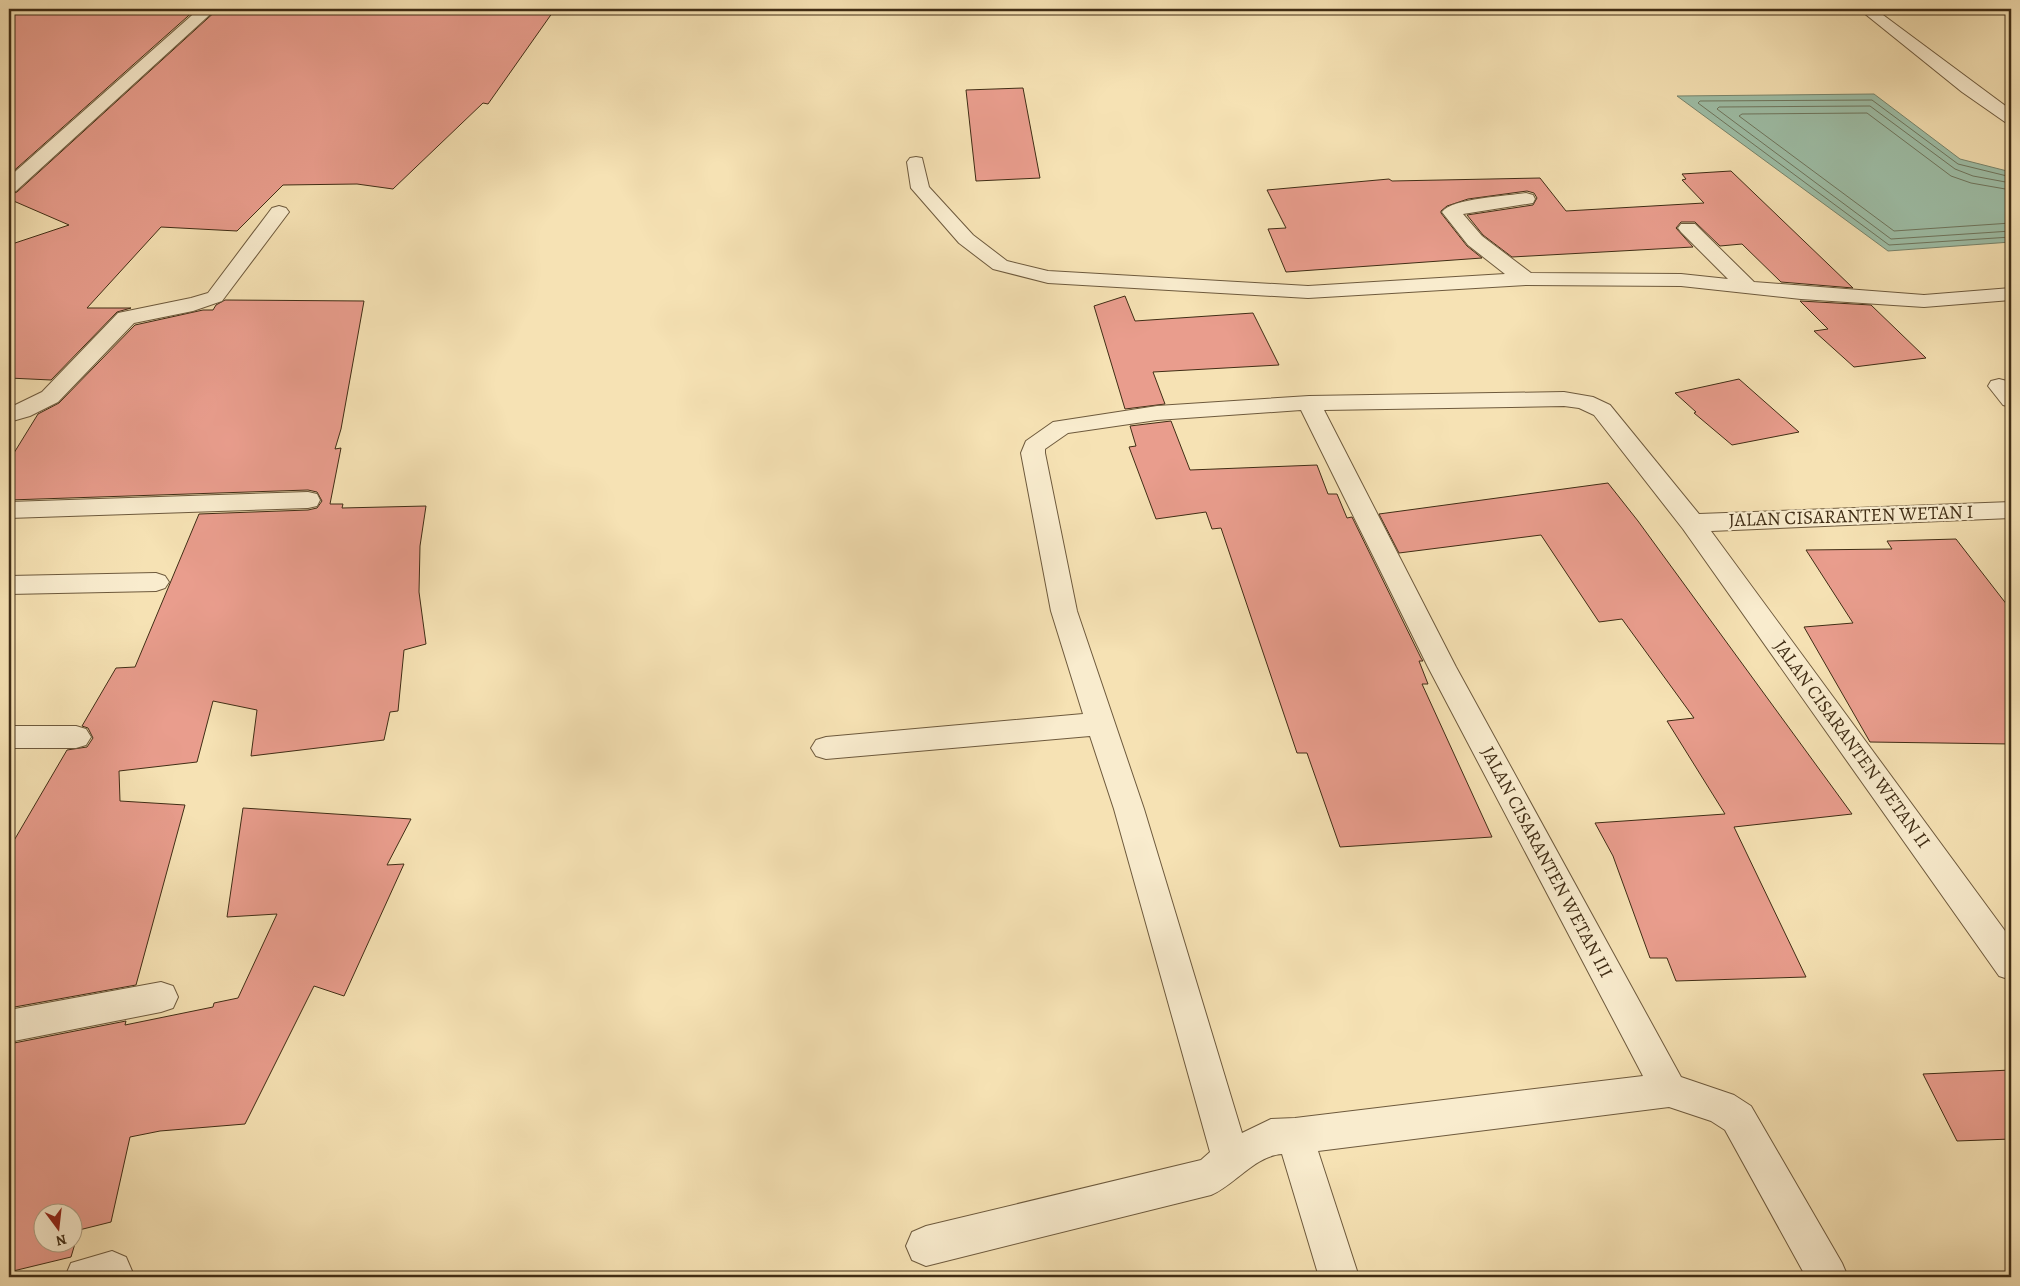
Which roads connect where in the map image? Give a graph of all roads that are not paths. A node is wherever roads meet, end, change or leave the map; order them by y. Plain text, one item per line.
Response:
1 (208, 9) edge
2 (1866, 9) edge
3 (2011, 118) edge
4 (916, 162) dead end
5 (9, 187) edge
6 (1526, 200) dead end
7 (279, 212) dead end
8 (1688, 228) dead end
9 (1526, 279) junction
10 (1748, 287) junction
11 (2011, 294) edge
12 (1309, 403) junction
13 (9, 415) edge
14 (308, 500) dead end
15 (9, 510) edge
16 (2011, 510) edge
17 (1692, 523) junction
18 (156, 582) dead end
19 (9, 585) edge
20 (1100, 724) junction
21 (76, 736) dead end
22 (9, 737) edge
23 (826, 748) dead end
24 (2011, 966) edge
25 (161, 997) dead end
26 (9, 1026) edge
27 (1669, 1090) junction
28 (1295, 1136) junction
29 (1231, 1158) junction
30 (926, 1246) dead end
31 (1339, 1277) edge
32 (1828, 1277) edge

1 - 5 street
2 - 3 street
4 - 9 street
6 - 9 street
7 - 13 street
8 - 10 street
9 - 10 street
10 - 11 street
12 - 17 street, JALAN CISARANTEN WETAN II
12 - 20 street, JALAN CISARANTEN WETAN II
12 - 27 street, JALAN CISARANTEN WETAN III
14 - 15 street
16 - 17 street, JALAN CISARANTEN WETAN I
17 - 24 street, JALAN CISARANTEN WETAN II
18 - 19 street
20 - 23 street
20 - 29 street
21 - 22 street
25 - 26 street
27 - 28 street
27 - 32 street
28 - 29 street
28 - 31 street
29 - 30 street

